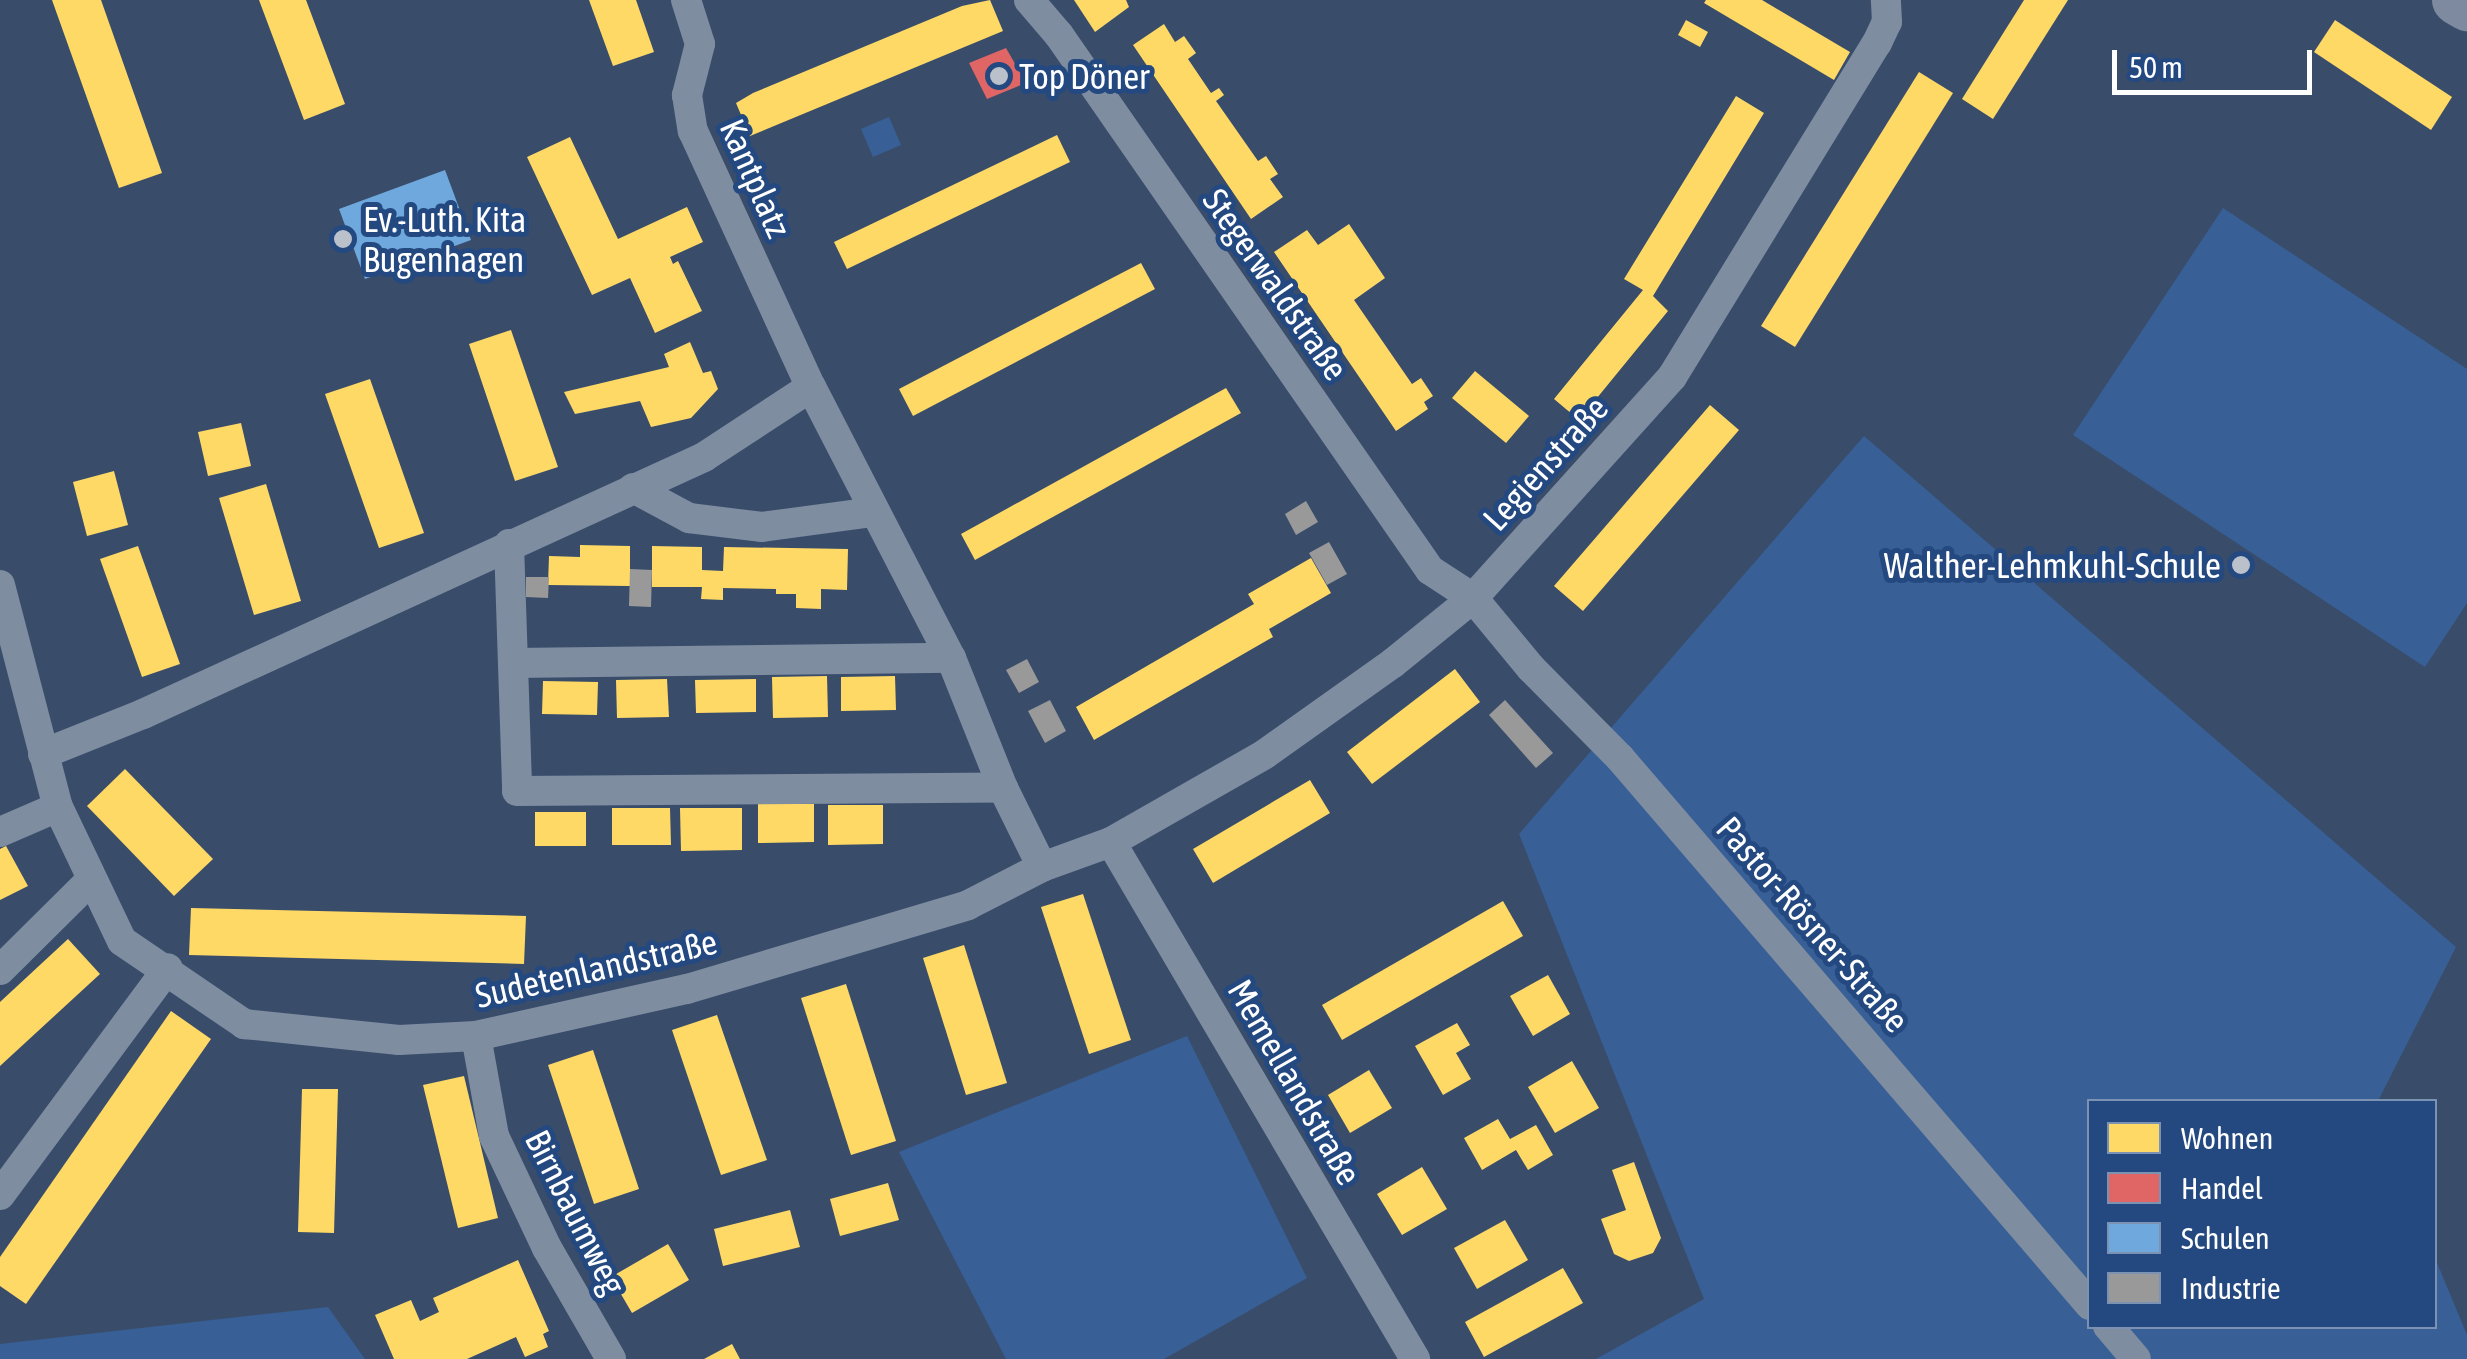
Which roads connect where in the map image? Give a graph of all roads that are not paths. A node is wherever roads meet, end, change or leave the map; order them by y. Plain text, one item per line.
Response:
1 (686, 0) edge
2 (1029, 0) edge
3 (1886, 0) edge
4 (2457, 0) edge
5 (2467, 6) edge
6 (811, 387) junction
7 (634, 488) junction
8 (874, 512) junction
9 (509, 544) junction
10 (0, 586) edge
11 (1473, 598) junction
12 (951, 658) junction
13 (513, 663) junction
14 (13, 687) edge
15 (43, 754) junction
16 (1004, 788) junction
17 (58, 807) junction
18 (0, 832) edge
19 (1111, 842) junction
20 (1042, 867) junction
21 (90, 881) junction
22 (168, 968) junction
23 (0, 970) edge
24 (476, 1036) junction
25 (0, 1195) edge
26 (2087, 1302) edge
27 (2111, 1329) edge
28 (612, 1359) edge
29 (1415, 1359) edge
30 (2136, 1359) edge

1 - 6 street, Kantplatz
2 - 11 street, Stegerwaldstraße
3 - 11 street, Legienstraße
4 - 5 main road
6 - 7 street
6 - 8 street
7 - 8 street
7 - 9 street
8 - 12 street
9 - 13 street
9 - 15 street
10 - 14 street, Sudetenlandstraße
11 - 19 street, Legienstraße
11 - 26 street, Pastor-Rösner-Straße
12 - 13 street
12 - 16 street
13 - 16 street
14 - 15 street, Sudetenlandstraße
15 - 17 street, Sudetenlandstraße
16 - 20 street
17 - 18 street
17 - 21 street, Sudetenlandstraße
19 - 20 street, Sudetenlandstraße
19 - 29 street, Memellandstraße
20 - 24 street, Sudetenlandstraße
21 - 22 street, Sudetenlandstraße
21 - 23 street
22 - 24 street, Sudetenlandstraße
22 - 25 street
24 - 28 street, Birnbaumweg
27 - 30 street

